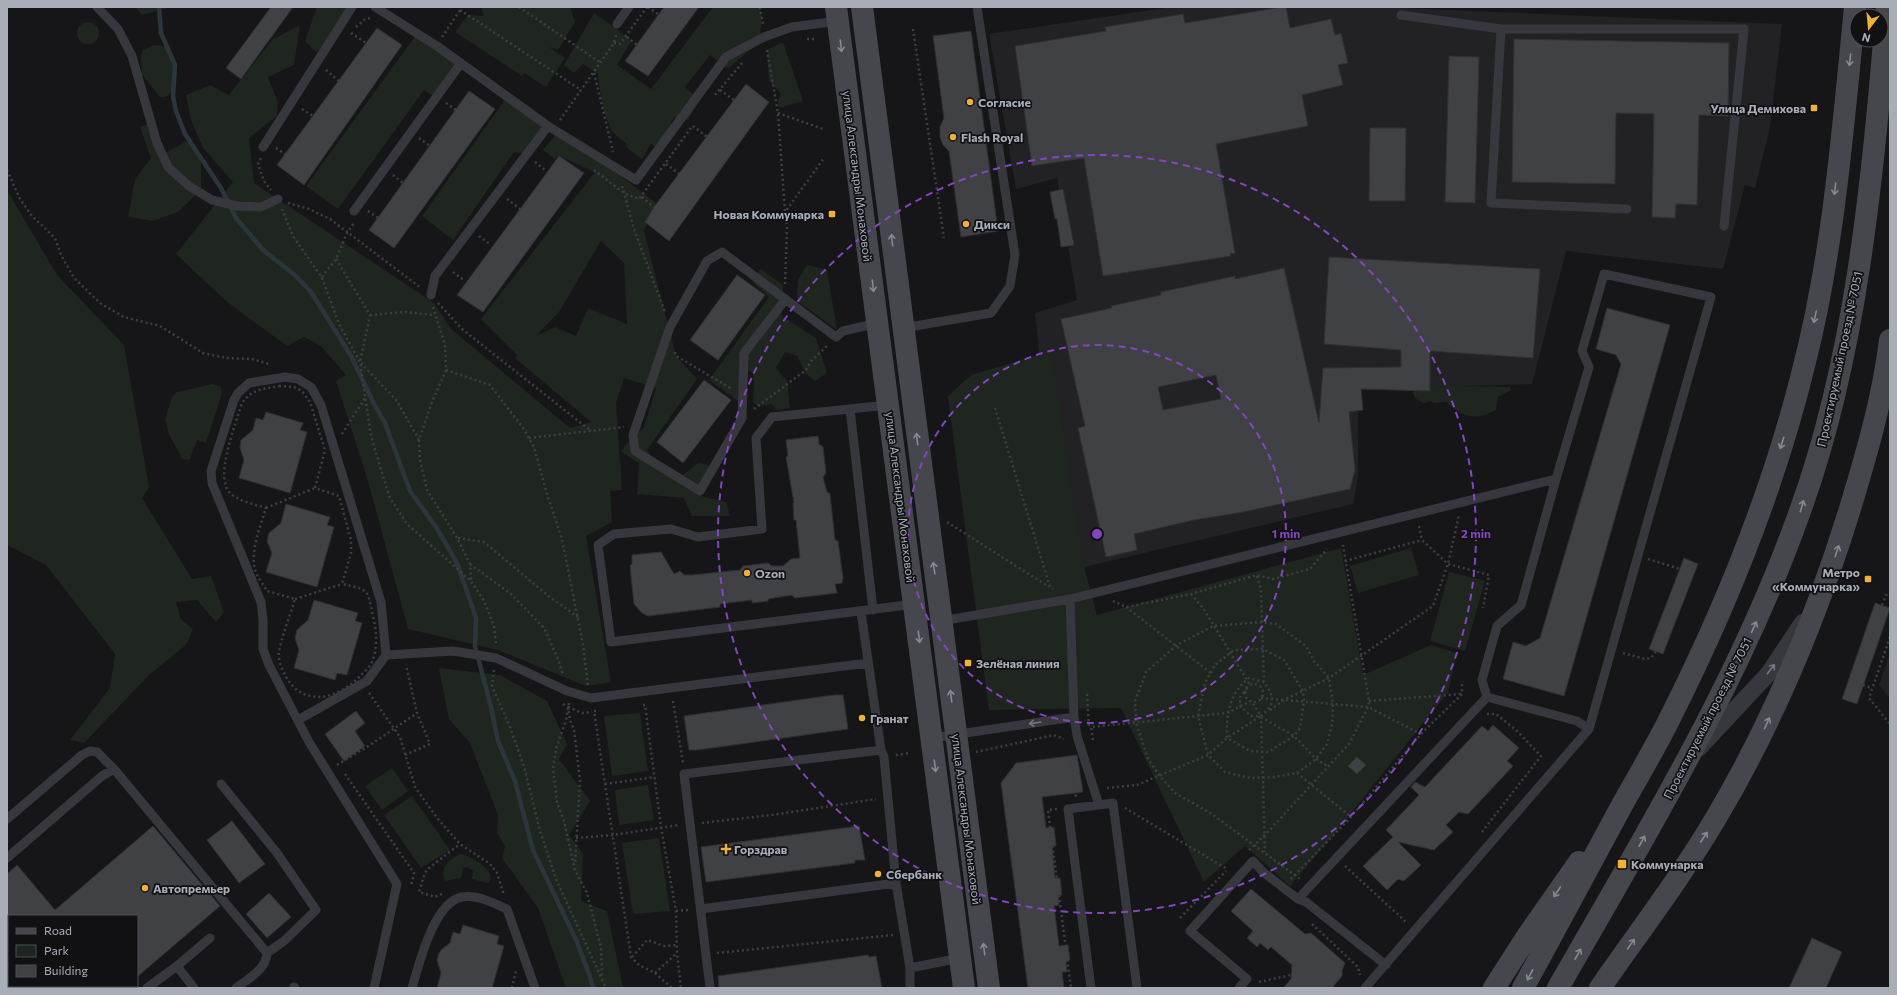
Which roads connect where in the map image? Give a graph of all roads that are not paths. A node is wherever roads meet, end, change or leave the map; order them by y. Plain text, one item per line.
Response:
1 (97, 7) edge
2 (352, 7) edge
3 (375, 7) edge
4 (629, 7) edge
5 (862, 7) edge
6 (977, 7) edge
7 (1855, 7) edge
8 (1887, 7) edge
9 (837, 14) edge
10 (1400, 15) dead end
11 (617, 24) road end
12 (1502, 29) junction
13 (461, 63) junction
14 (548, 126) junction
15 (263, 150) road end
16 (278, 199) road end
17 (1627, 209) dead end
18 (354, 211) dead end
19 (1724, 226) dead end
20 (431, 295) road end
21 (785, 300) junction
22 (878, 323) junction
23 (903, 328) junction
24 (1890, 340) edge
25 (888, 405) junction
26 (850, 409) junction
27 (1556, 479) junction
28 (1824, 587) junction
29 (1070, 599) junction
30 (915, 604) junction
31 (873, 610) junction
32 (861, 612) junction
33 (941, 621) junction
34 (386, 655) junction
35 (868, 663) junction
36 (1487, 697) junction
37 (1074, 718) junction
38 (298, 720) junction
39 (1589, 729) junction
40 (956, 735) junction
41 (932, 738) junction
42 (881, 750) junction
43 (1688, 760) junction
44 (114, 769) junction
45 (221, 784) dead end
46 (1099, 805) junction
47 (1622, 805) junction
48 (7, 819) edge
49 (7, 858) edge
50 (896, 883) junction
51 (1298, 899) junction
52 (701, 909) junction
53 (210, 938) dead end
54 (267, 953) junction
55 (960, 958) junction
56 (1386, 965) junction
57 (177, 966) junction
58 (910, 968) junction
59 (1362, 985) edge
60 (147, 988) edge
61 (194, 988) edge
62 (236, 988) edge
63 (374, 988) edge
64 (412, 988) edge
65 (534, 988) edge
66 (710, 988) edge
67 (910, 988) edge
68 (964, 988) edge
69 (989, 988) edge
70 (1091, 988) edge
71 (1137, 988) edge
72 (1239, 988) edge
73 (1494, 988) edge
74 (1523, 988) edge
75 (1558, 988) edge
76 (1600, 988) edge

1 - 16 lane
2 - 15 lane
3 - 13 lane
4 - 11 lane
23 -> 5 main road, улица Александры Монаховой
6 - 23 lane
7 -> 47 main road
43 -> 8 main road, Проектируемый проезд № 7051
9 - 14 lane
9 -> 22 main road, улица Александры Монаховой
10 - 12 lane
12 - 17 lane
12 - 19 lane
13 - 14 lane
13 - 18 lane
14 - 20 lane
21 - 21 lane
21 - 22 lane
22 - 25 main road, улица Александры Монаховой
33 -> 23 main road, улица Александры Монаховой
28 -> 24 main road
25 - 26 lane
25 - 30 main road, улица Александры Монаховой
26 - 31 lane
26 - 32 lane
27 - 29 lane
27 - 36 lane
27 - 39 lane
43 -> 28 street
76 -> 28 main road
29 - 33 lane
29 - 37 lane
30 - 31 lane
30 -> 41 main road, улица Александры Монаховой
31 - 32 lane
32 - 35 lane
40 -> 33 main road, улица Александры Монаховой
34 - 35 lane
34 - 38 lane
34 - 38 lane
35 - 42 lane
36 - 39 lane
36 - 51 lane
37 -> 40 lane
37 - 46 lane
38 - 63 lane
39 - 56 lane
40 - 41 lane
69 -> 40 main road, улица Александры Монаховой
41 -> 55 main road, улица Александры Монаховой
42 - 50 lane
42 - 52 lane
75 -> 43 main road, Проектируемый проезд № 7051
44 - 48 lane
44 - 49 lane
44 - 54 lane
45 - 54 lane
46 - 70 lane
46 - 71 lane
47 -> 73 main road
47 -> 74 main road
50 - 52 lane
50 - 58 lane
51 - 56 lane
51 - 72 lane
52 - 66 lane
53 - 57 lane
54 - 62 lane
55 - 58 lane
55 - 68 main road, улица Александры Монаховой
56 - 59 lane
57 - 60 lane
57 - 61 lane
58 - 67 lane
64 - 65 lane

